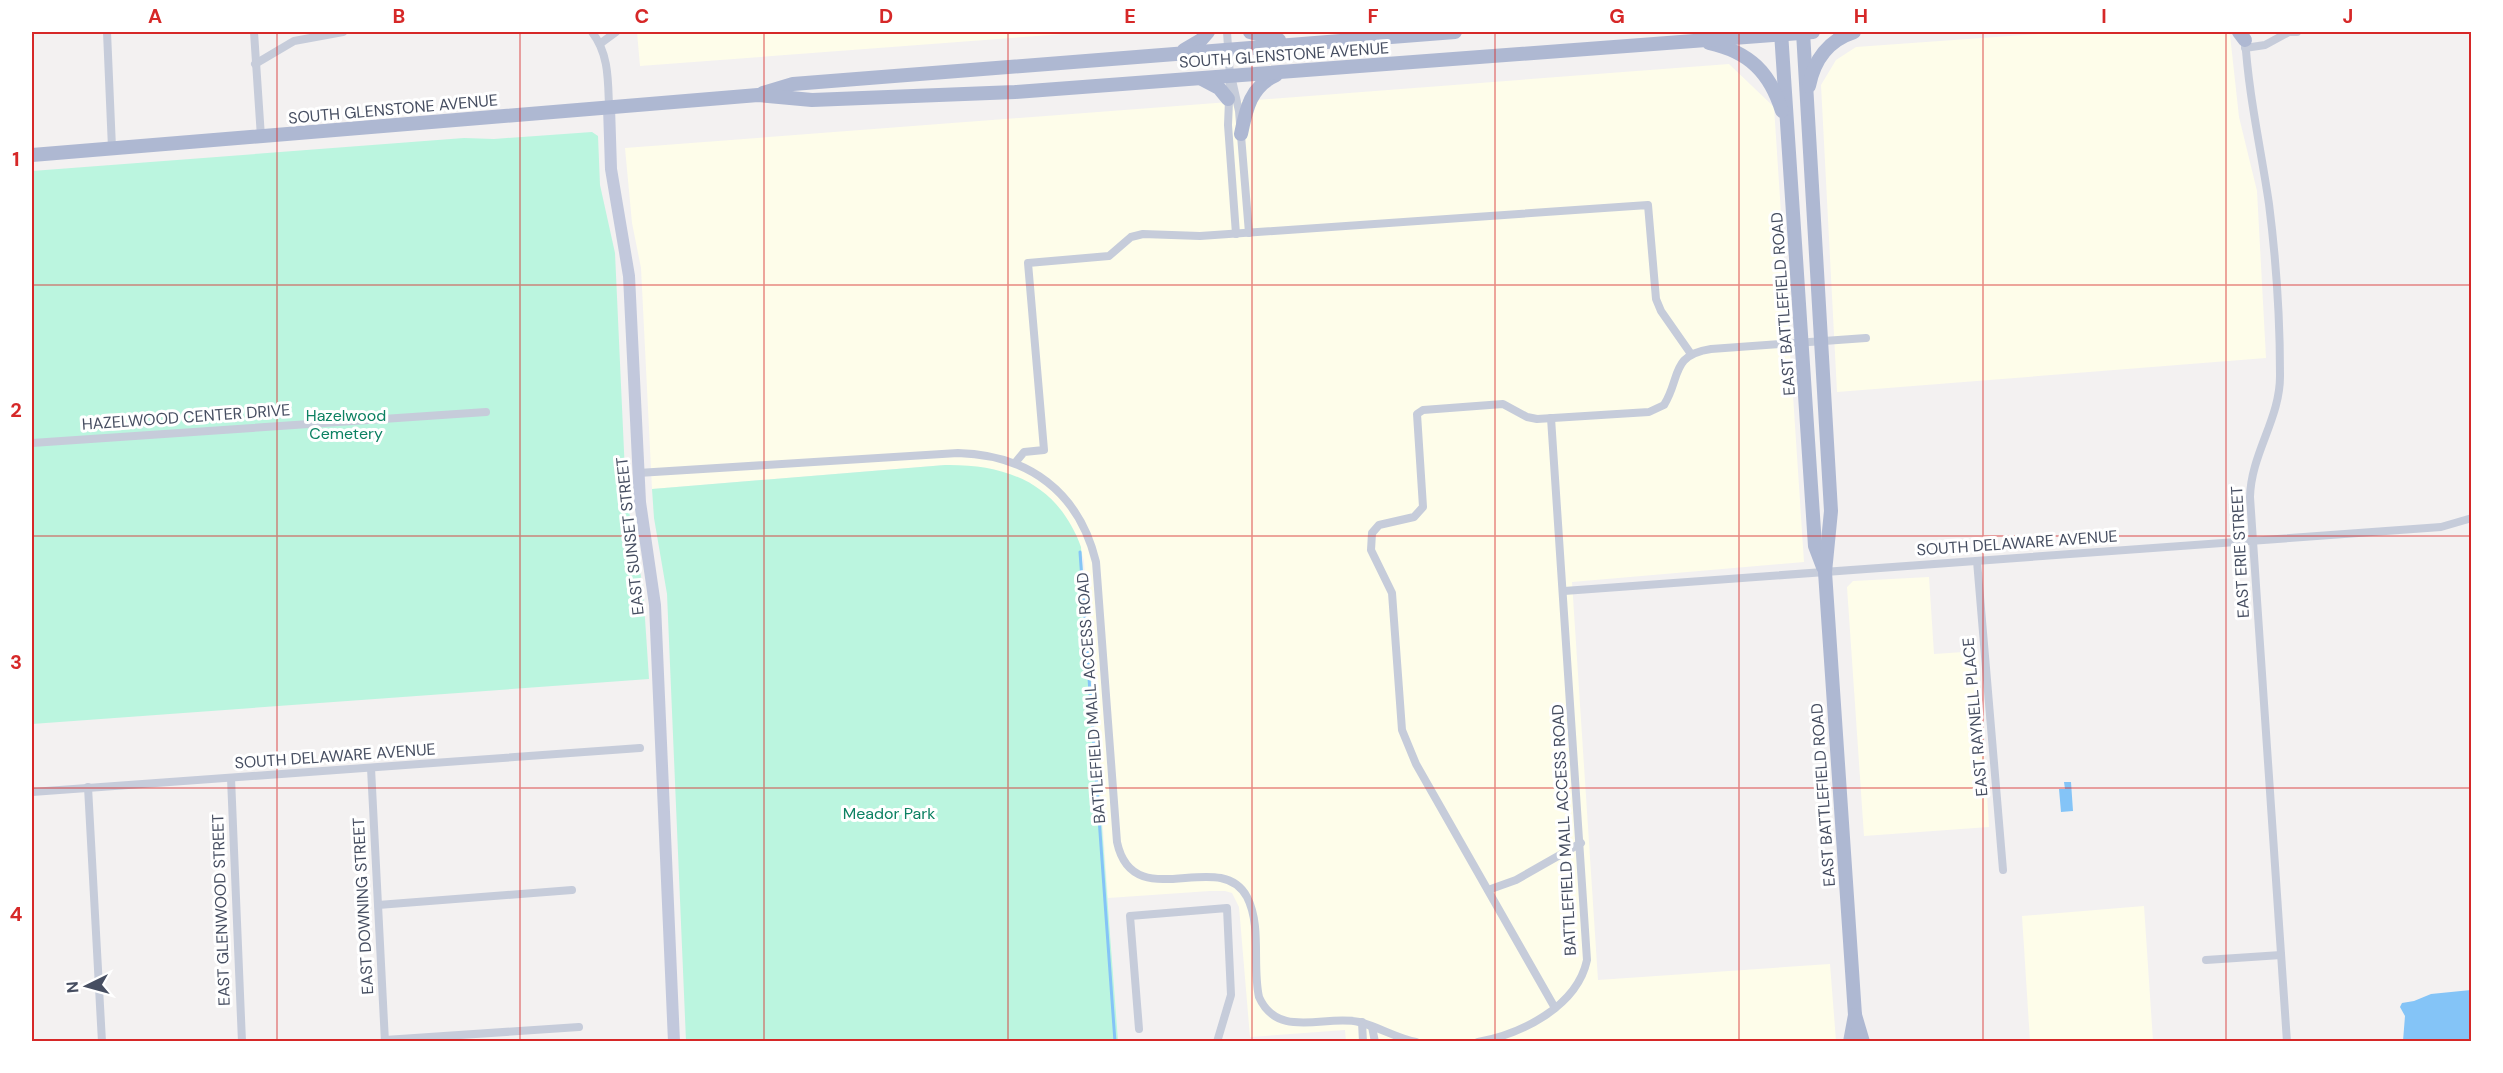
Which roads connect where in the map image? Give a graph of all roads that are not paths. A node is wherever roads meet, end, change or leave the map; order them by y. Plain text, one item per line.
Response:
1 (107, 32) edge
2 (254, 32) edge
3 (343, 32) edge
4 (592, 32) edge
5 (616, 32) edge
6 (1208, 32) edge
7 (1227, 32) edge
8 (1250, 32) edge
9 (1455, 32) edge
10 (1806, 32) edge
11 (1854, 32) edge
12 (2297, 32) edge
13 (1782, 33) edge
14 (2245, 37) edge
15 (1696, 40) junction
16 (601, 43) junction
17 (1308, 43) junction
18 (1228, 49) junction
19 (1177, 53) junction
20 (255, 64) junction
21 (1284, 72) junction
22 (1230, 76) junction
23 (1200, 79) junction
24 (758, 95) junction
25 (1228, 99) junction
26 (1807, 100) junction
27 (609, 107) junction
28 (1788, 128) junction
29 (1241, 134) junction
30 (261, 137) junction
31 (112, 148) junction
32 (32, 154) edge
33 (1249, 233) junction
34 (1236, 234) junction
35 (1866, 338) dead end
36 (1819, 341) junction
37 (1802, 342) junction
38 (1692, 354) junction
39 (486, 412) dead end
40 (1551, 418) junction
41 (32, 443) edge
42 (1016, 463) junction
43 (638, 473) junction
44 (2472, 518) edge
45 (2252, 540) junction
46 (1977, 561) junction
47 (1825, 572) junction
48 (1564, 591) junction
49 (640, 748) dead end
50 (371, 768) junction
51 (231, 778) junction
52 (88, 787) junction
53 (32, 792) edge
54 (1581, 843) junction
55 (2003, 870) dead end
56 (572, 890) dead end
57 (1488, 891) junction
58 (378, 905) junction
59 (2281, 955) junction
60 (2206, 960) dead end
61 (1555, 1008) junction
62 (1855, 1015) junction
63 (1362, 1022) junction
64 (579, 1027) dead end
65 (1372, 1027) junction
66 (1139, 1029) dead end
67 (1401, 1038) junction
68 (102, 1041) edge
69 (242, 1041) edge
70 (385, 1041) edge
71 (674, 1041) edge
72 (1217, 1041) edge
73 (1363, 1041) edge
74 (1375, 1041) edge
75 (1392, 1041) edge
76 (1416, 1041) edge
77 (1478, 1041) edge
78 (1850, 1041) edge
79 (1863, 1041) edge
80 (2287, 1041) edge

1 - 31 street
2 - 20 street
3 - 20 street
4 - 16 street, EAST SUNSET STREET
5 - 16 street
6 - 19 main road
7 - 18 street
8 - 17 main road
9 - 17 main road, SOUTH GLENSTONE AVENUE
10 - 13 main road, SOUTH GLENSTONE AVENUE
10 - 26 main road, EAST BATTLEFIELD ROAD
11 - 26 main road
12 - 14 street
13 - 15 main road, SOUTH GLENSTONE AVENUE
13 - 28 main road, EAST BATTLEFIELD ROAD
14 - 45 street, EAST ERIE STREET
15 - 21 main road, SOUTH GLENSTONE AVENUE
15 - 28 main road
16 - 27 street, EAST SUNSET STREET
17 - 18 main road, SOUTH GLENSTONE AVENUE
18 - 19 main road, SOUTH GLENSTONE AVENUE
18 - 22 street
19 - 24 main road, SOUTH GLENSTONE AVENUE
20 - 30 street
21 - 22 main road, SOUTH GLENSTONE AVENUE
21 - 29 main road
22 - 23 main road, SOUTH GLENSTONE AVENUE
22 - 25 street
22 - 29 street
23 - 24 main road, SOUTH GLENSTONE AVENUE
23 - 25 main road
24 - 27 main road, SOUTH GLENSTONE AVENUE
25 - 34 street
26 - 36 main road, EAST BATTLEFIELD ROAD
27 - 30 main road, SOUTH GLENSTONE AVENUE
27 - 43 main road, EAST SUNSET STREET
28 - 37 main road, EAST BATTLEFIELD ROAD
29 - 33 street
30 - 31 main road, SOUTH GLENSTONE AVENUE
31 - 32 main road, SOUTH GLENSTONE AVENUE
33 - 34 street
33 - 38 street
34 - 42 street
35 - 36 street
36 - 37 street
36 - 47 main road, EAST BATTLEFIELD ROAD
37 - 38 street
37 - 47 main road, EAST BATTLEFIELD ROAD
38 - 40 street
39 - 41 street, HAZELWOOD CENTER DRIVE
40 - 48 street, BATTLEFIELD MALL ACCESS ROAD
40 - 57 street
42 - 43 street, BATTLEFIELD MALL ACCESS ROAD
42 - 63 street, BATTLEFIELD MALL ACCESS ROAD
43 - 71 main road, EAST SUNSET STREET
44 - 45 street, SOUTH DELAWARE AVENUE
45 - 46 street, SOUTH DELAWARE AVENUE
45 - 59 street, EAST ERIE STREET
46 - 47 street, SOUTH DELAWARE AVENUE
46 - 55 street, EAST RAYNELL PLACE
47 - 48 street, SOUTH DELAWARE AVENUE
47 - 62 main road, EAST BATTLEFIELD ROAD
48 - 54 street, BATTLEFIELD MALL ACCESS ROAD
49 - 50 street, SOUTH DELAWARE AVENUE
50 - 51 street, SOUTH DELAWARE AVENUE
50 - 58 street, EAST DOWNING STREET
51 - 52 street, SOUTH DELAWARE AVENUE
51 - 69 street, EAST GLENWOOD STREET
52 - 53 street, SOUTH DELAWARE AVENUE
52 - 68 street
54 - 57 street
54 - 61 street, BATTLEFIELD MALL ACCESS ROAD
56 - 58 street
57 - 61 street
58 - 70 street, EAST DOWNING STREET
59 - 60 street
59 - 80 street, EAST ERIE STREET
61 - 77 street, BATTLEFIELD MALL ACCESS ROAD
62 - 78 main road, EAST BATTLEFIELD ROAD
62 - 79 main road, EAST BATTLEFIELD ROAD
63 - 65 street, BATTLEFIELD MALL ACCESS ROAD
63 - 73 street
64 - 70 street
65 - 67 street, BATTLEFIELD MALL ACCESS ROAD
65 - 74 street
66 - 72 street
67 - 75 street
67 - 76 street, BATTLEFIELD MALL ACCESS ROAD

